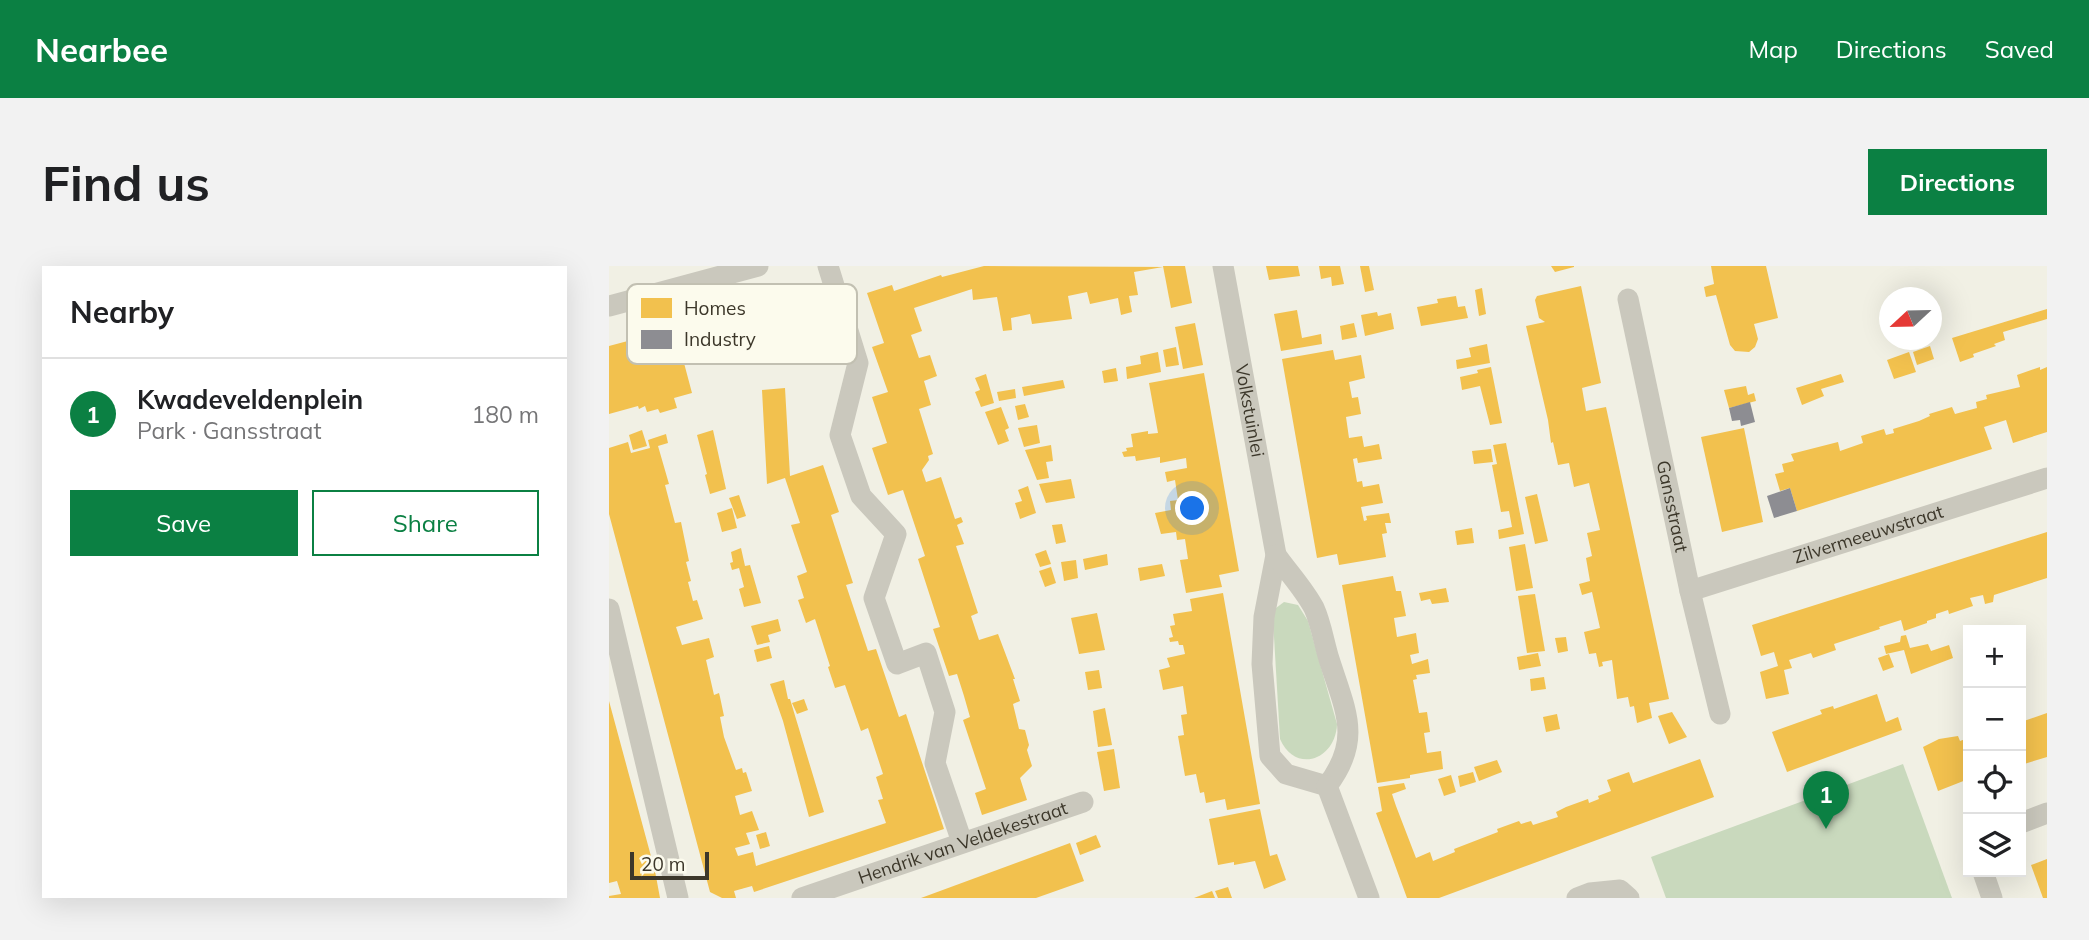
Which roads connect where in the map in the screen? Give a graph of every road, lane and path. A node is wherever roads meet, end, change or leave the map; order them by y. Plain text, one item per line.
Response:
1 (758, 266) edge
2 (828, 266) edge
3 (1223, 266) edge
4 (691, 284) edge
5 (834, 284) edge
6 (1628, 299) dead end
7 (627, 301) edge
8 (609, 306) edge
9 (857, 360) edge
10 (2047, 478) edge
11 (1276, 555) junction
12 (1690, 591) junction
13 (609, 609) edge
14 (1720, 714) dead end
15 (1327, 786) junction
16 (1083, 802) dead end
17 (2047, 813) edge
18 (2026, 821) edge
19 (962, 842) junction
20 (1985, 877) edge
21 (1625, 894) edge
22 (678, 898) edge
23 (802, 898) edge
24 (1369, 898) edge
25 (1577, 898) edge
26 (1992, 898) edge

1 - 4 street
2 - 5 street
3 - 11 street, Volkstuinlei
6 - 12 street, Gansstraat
7 - 8 street
9 - 19 street
10 - 12 street, Zilvermeeuwstraat
11 - 15 street, Volkstuinlei
11 - 15 street, Volkstuinlei
12 - 14 street, Gansstraat
13 - 22 street
15 - 24 street
16 - 19 street, Hendrik van Veldekestraat
17 - 18 street
19 - 23 street, Hendrik van Veldekestraat
20 - 26 street
21 - 25 street

